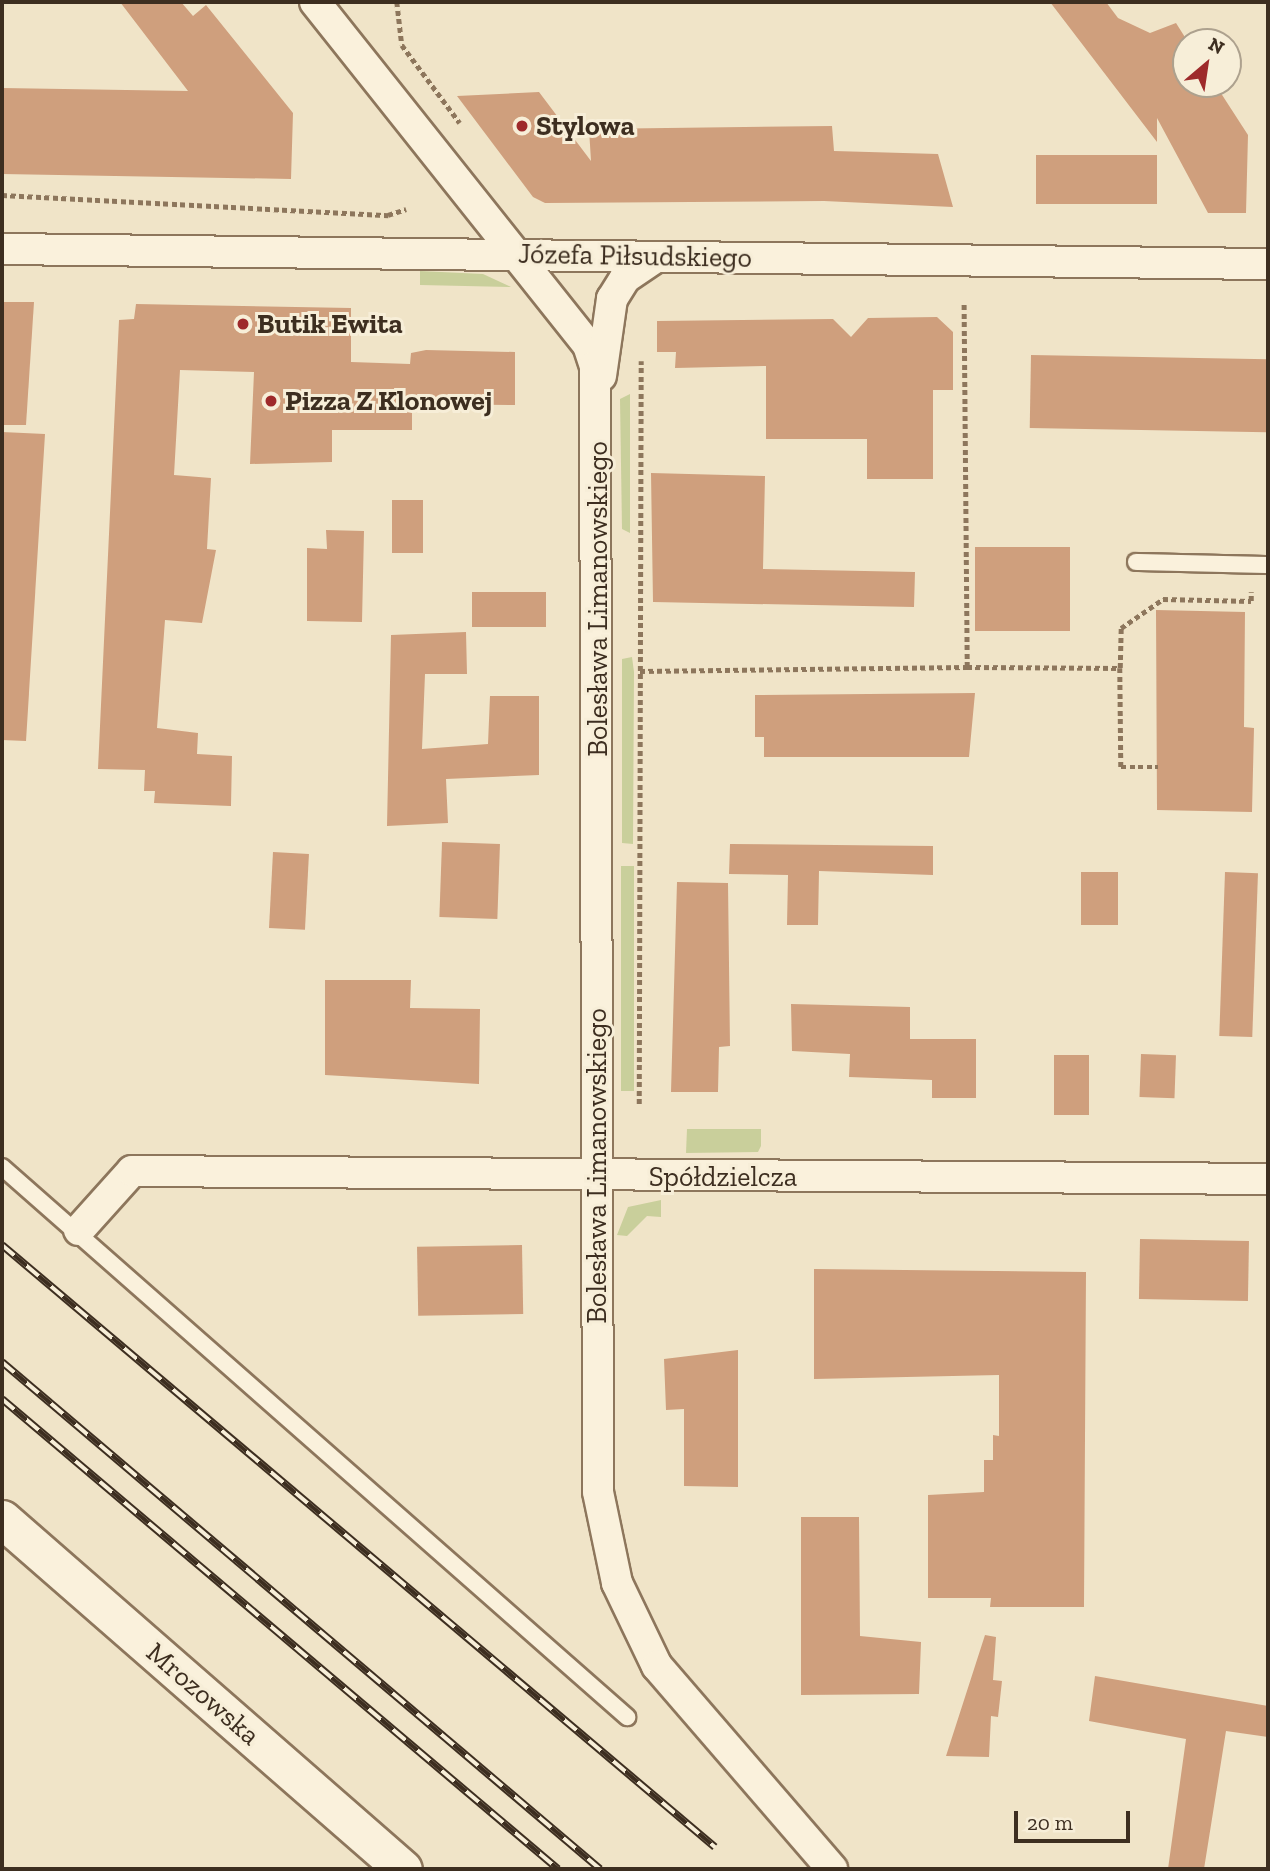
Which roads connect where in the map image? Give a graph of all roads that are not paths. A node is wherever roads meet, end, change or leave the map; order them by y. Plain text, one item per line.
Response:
1 (315, 2) edge
2 (2, 249) edge
3 (512, 254) junction
4 (656, 257) junction
5 (1268, 264) edge
6 (598, 387) junction
7 (1136, 562) dead end
8 (1261, 564) edge
9 (2, 1167) edge
10 (596, 1176) junction
11 (1268, 1180) edge
12 (79, 1230) junction
13 (2, 1519) edge
14 (628, 1717) dead end
15 (403, 1869) edge
16 (832, 1869) edge

1 - 3 street, Bolesława Limanowskiego
2 - 3 street, Józefa Piłsudskiego
3 - 4 street, Józefa Piłsudskiego
3 - 6 street, Bolesława Limanowskiego
4 - 5 street, Józefa Piłsudskiego
4 - 6 street, Bolesława Limanowskiego
6 - 10 street, Bolesława Limanowskiego
7 - 8 lane
9 - 12 lane
10 - 11 street, Spółdzielcza
10 - 12 street, Spółdzielcza
10 - 16 street, Bolesława Limanowskiego
12 - 14 lane
13 - 15 street, Mrozowska

